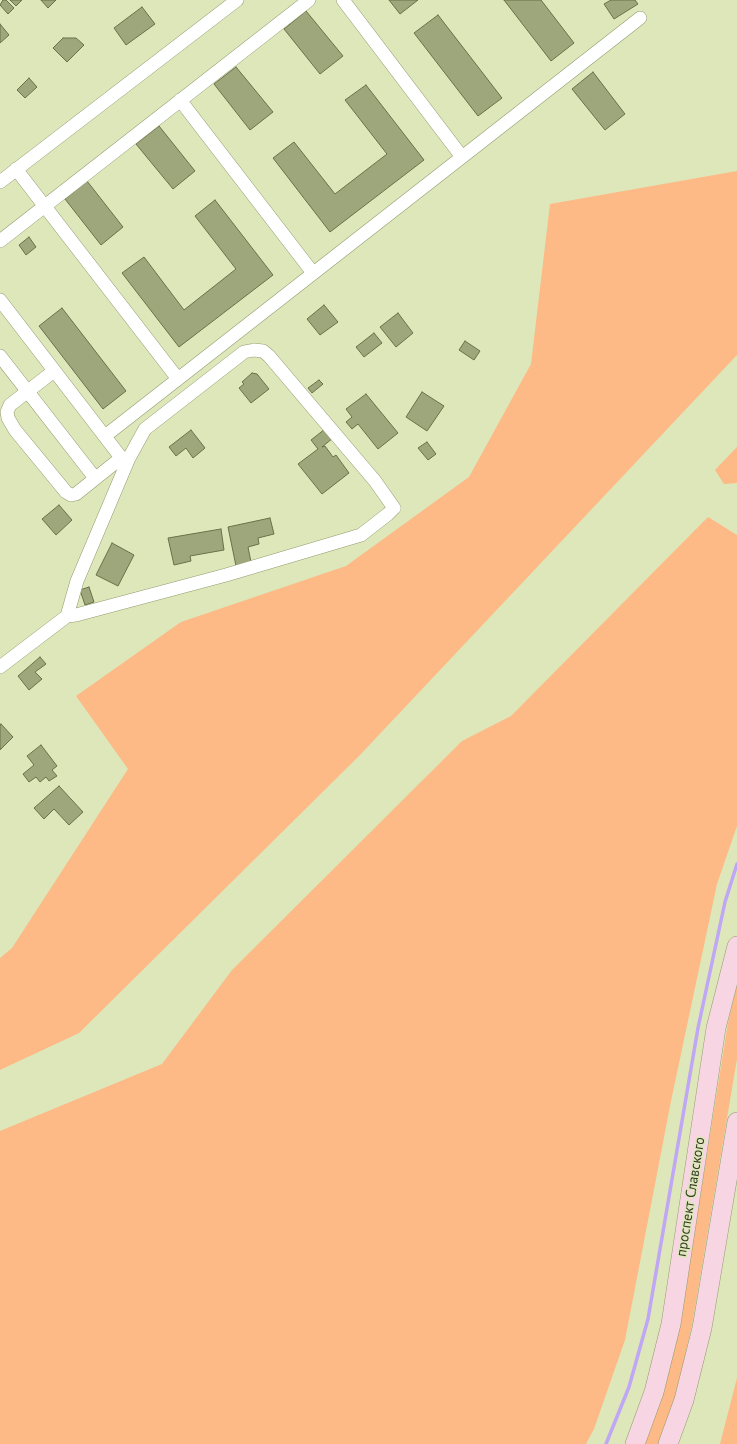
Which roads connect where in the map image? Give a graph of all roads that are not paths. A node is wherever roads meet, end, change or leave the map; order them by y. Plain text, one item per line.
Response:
1 (237, 0) edge
2 (309, 0) edge
3 (343, 0) edge
4 (640, 18) dead end
5 (180, 100) junction
6 (462, 157) junction
7 (16, 169) junction
8 (0, 182) edge
9 (46, 205) junction
10 (0, 241) edge
11 (313, 273) junction
12 (0, 300) edge
13 (0, 356) edge
14 (54, 371) junction
15 (178, 379) junction
16 (27, 391) junction
17 (104, 436) junction
18 (124, 461) junction
19 (95, 478) junction
20 (67, 616) junction
21 (0, 667) edge
22 (737, 946) edge
23 (737, 1122) edge
24 (635, 1444) edge
25 (668, 1444) edge

1 - 7 street
2 - 5 street
3 - 6 street
4 - 6 street
5 - 9 street
5 - 11 street
6 - 11 street
7 - 8 street
7 - 9 street
9 - 10 street
9 - 15 street
11 - 15 street
12 - 14 street
13 - 16 street
14 - 16 street
14 - 17 street
15 - 17 street
16 - 19 street
16 - 19 street
17 - 18 street
18 - 19 street
18 - 20 street
18 - 20 street
20 - 21 street
22 - 24 main road, проспект Славского
23 - 25 main road

